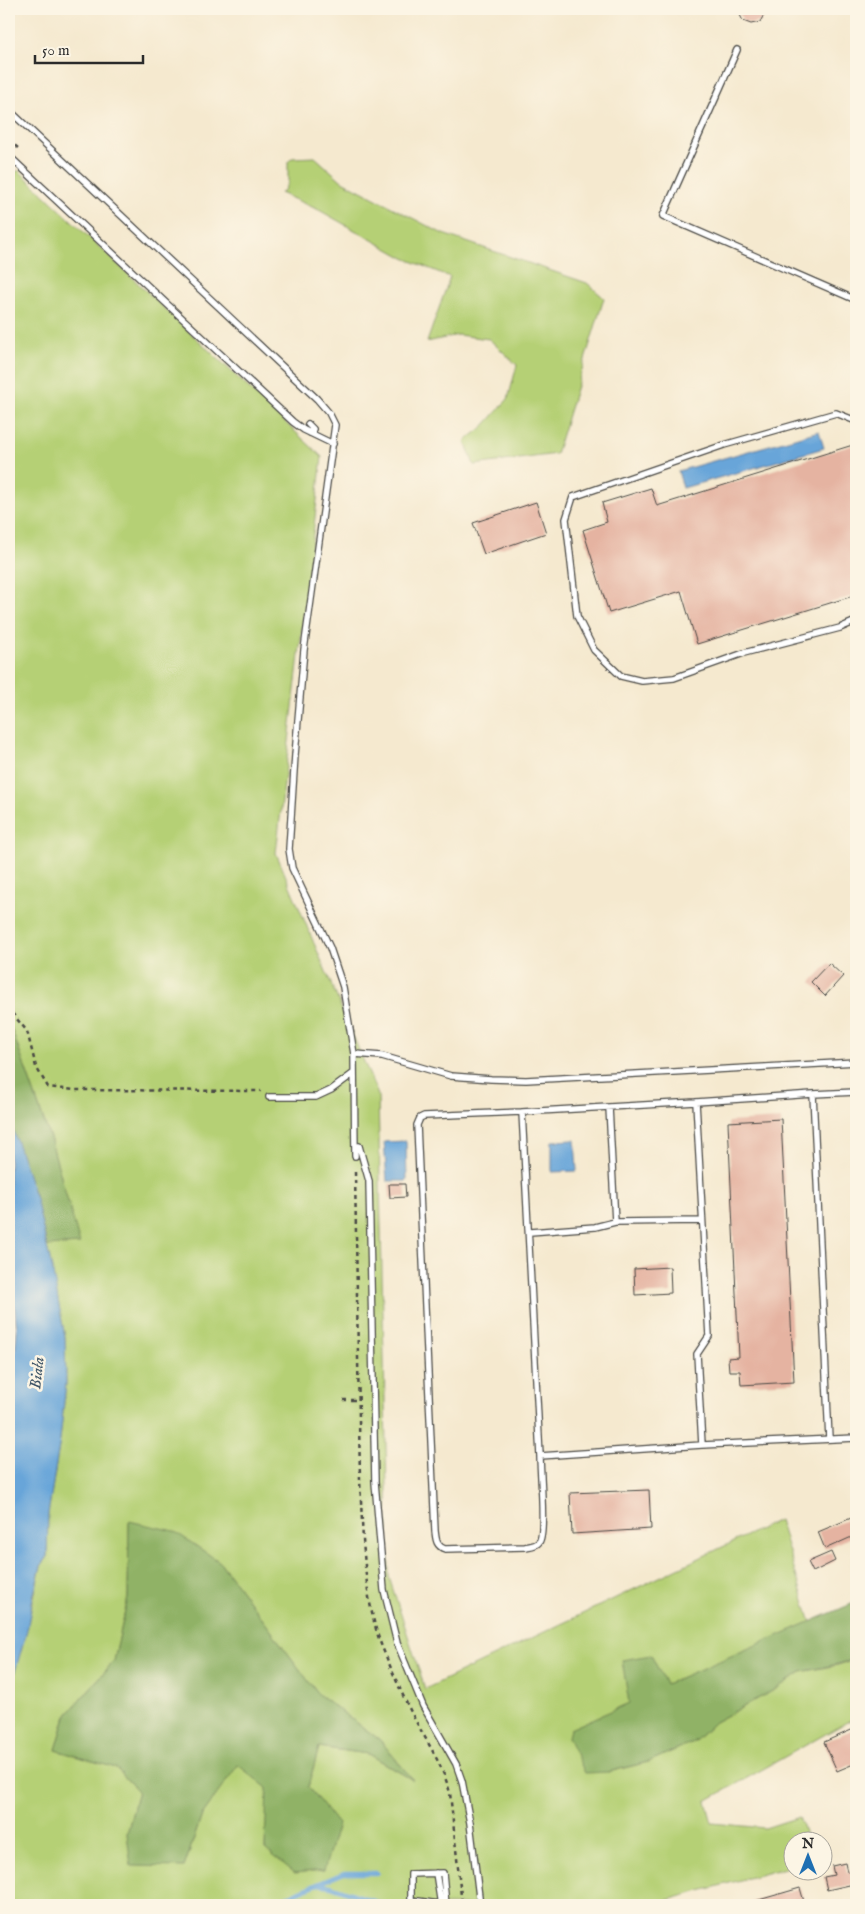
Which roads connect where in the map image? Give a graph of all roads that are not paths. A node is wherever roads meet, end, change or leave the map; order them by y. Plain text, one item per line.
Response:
1 (737, 50) dead end
2 (9, 110) edge
3 (9, 156) edge
4 (856, 300) edge
5 (856, 421) edge
6 (308, 424) dead end
7 (310, 433) junction
8 (333, 444) junction
9 (856, 621) edge
10 (354, 1054) junction
11 (856, 1062) edge
12 (354, 1073) junction
13 (856, 1092) edge
14 (813, 1094) junction
15 (269, 1097) road end
16 (696, 1102) junction
17 (609, 1107) junction
18 (522, 1112) junction
19 (355, 1147) junction
20 (355, 1156) dead end
21 (702, 1221) junction
22 (615, 1222) junction
23 (530, 1232) junction
24 (856, 1438) edge
25 (829, 1439) junction
26 (702, 1445) junction
27 (540, 1456) junction
28 (441, 1905) edge
29 (480, 1905) edge

1 - 4 lane
2 - 8 lane
3 - 7 lane
5 - 9 lane
6 - 7 lane
7 - 8 lane
8 - 10 lane
10 - 11 lane
10 - 12 lane
12 - 15 lane
12 - 19 lane
13 - 14 lane
14 - 16 lane
14 - 25 lane
16 - 17 lane
16 - 21 lane
17 - 18 lane
17 - 22 lane
18 - 23 lane
18 - 27 lane
19 - 20 lane
19 - 29 lane
21 - 22 lane
21 - 26 lane
22 - 23 lane
23 - 27 lane
24 - 25 lane
25 - 26 lane
26 - 27 lane
28 - 28 lane

